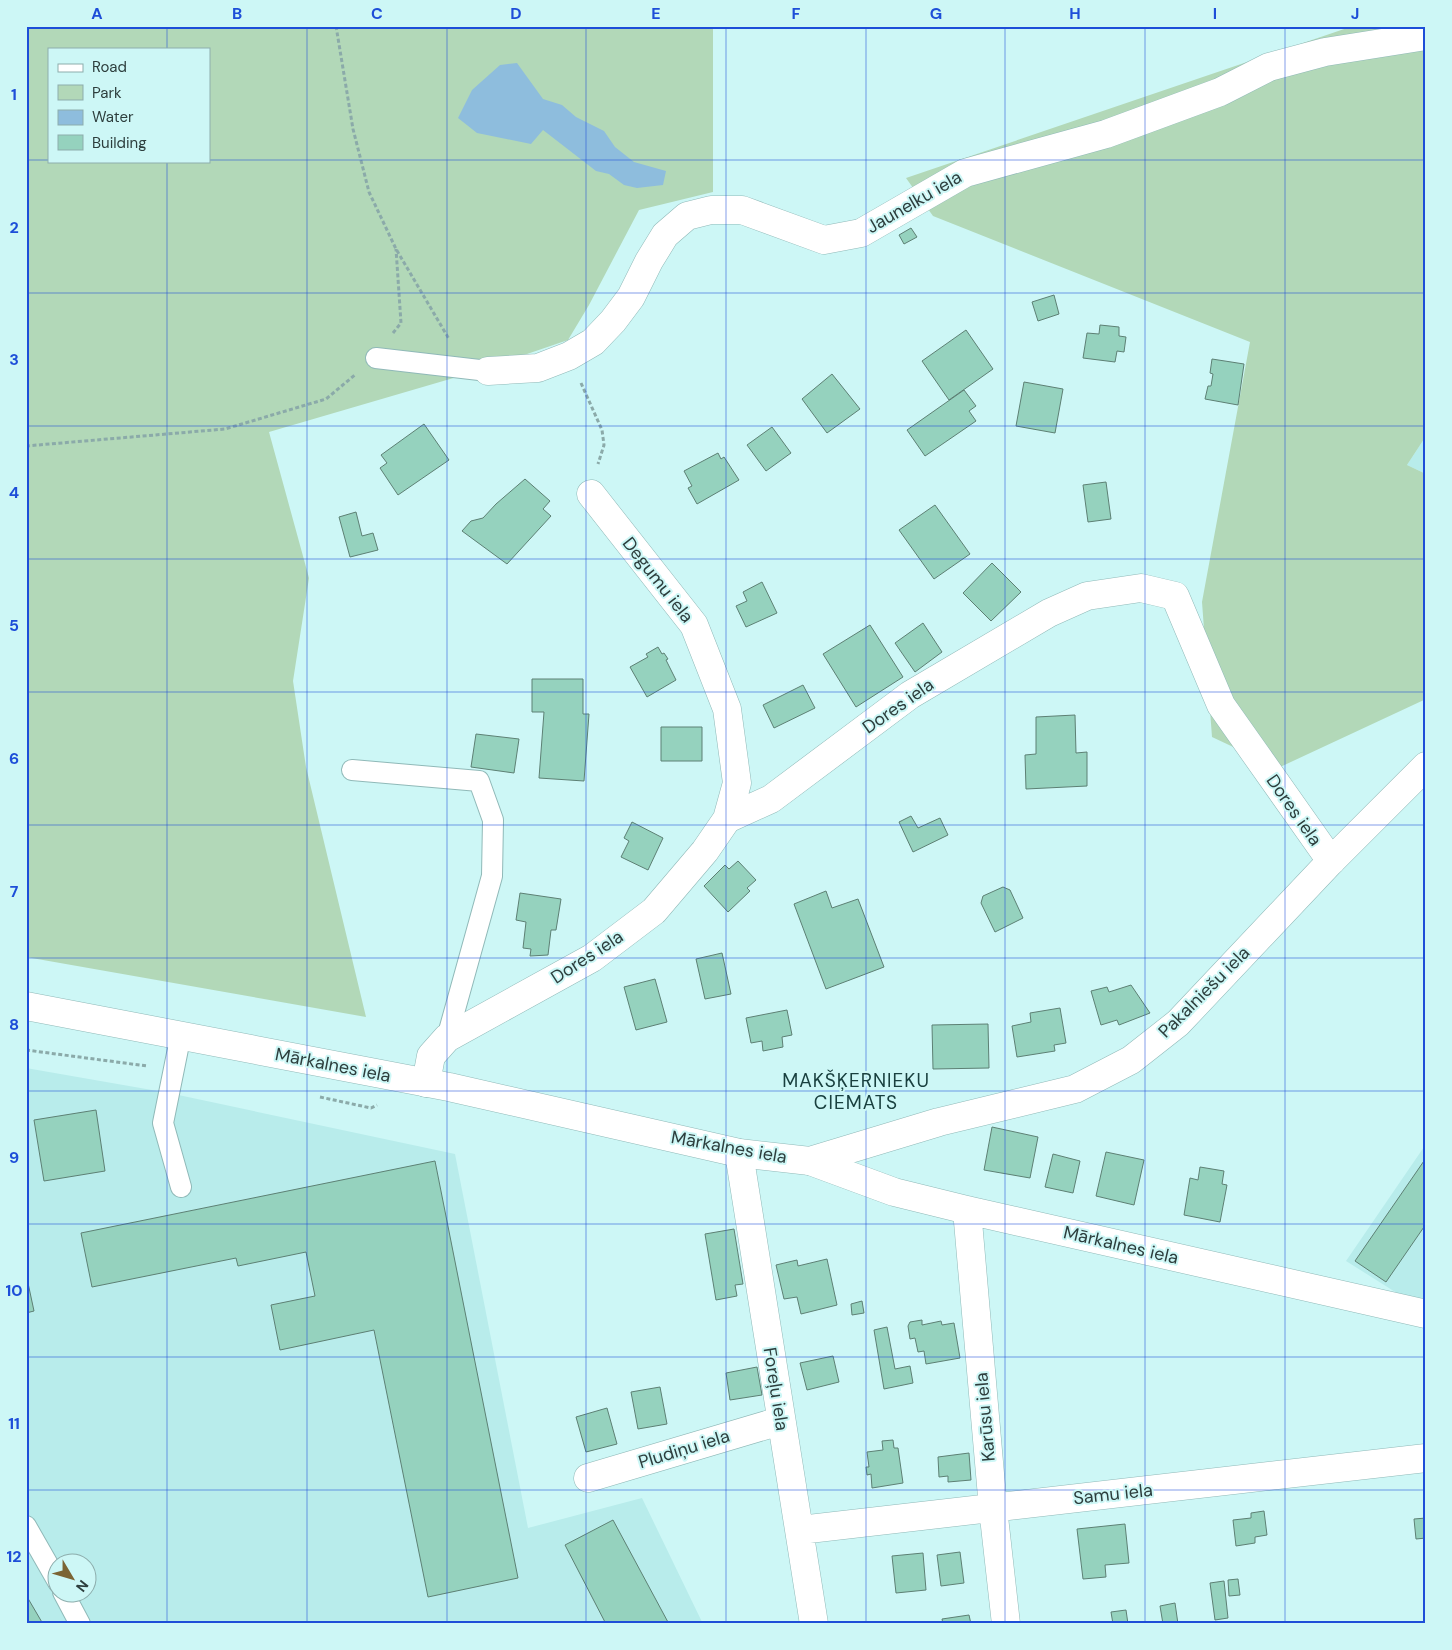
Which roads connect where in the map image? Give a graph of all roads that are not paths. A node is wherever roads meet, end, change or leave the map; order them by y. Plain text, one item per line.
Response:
1 (1426, 36) edge
2 (376, 358) road end
3 (488, 371) joint
4 (591, 494) road end
5 (1426, 766) edge
6 (352, 770) dead end
7 (728, 819) junction
8 (1330, 861) junction
9 (26, 1006) edge
10 (181, 1034) junction
11 (447, 1038) junction
12 (426, 1083) junction
13 (739, 1153) junction
14 (810, 1161) junction
15 (181, 1187) dead end
16 (967, 1210) junction
17 (1425, 1309) edge
18 (780, 1420) junction
19 (1426, 1458) edge
20 (588, 1478) dead end
21 (993, 1508) junction
22 (26, 1526) edge
23 (800, 1530) junction
24 (48, 1564) edge
25 (68, 1602) edge
26 (80, 1624) edge
27 (814, 1624) edge
28 (1006, 1624) edge

1 - 3 street, Jaunelku iela
2 - 3 lane
4 - 7 street, Degumu iela
5 - 8 street, Pakalniešu iela
6 - 11 lane
7 - 8 street, Dores iela
7 - 11 street, Dores iela
8 - 14 street, Pakalniešu iela
9 - 10 street, Mārkalnes iela
10 - 12 street, Mārkalnes iela
10 - 15 lane
11 - 12 street, Dores iela
12 - 13 street, Mārkalnes iela
13 - 14 street, Mārkalnes iela
13 - 18 street, Foreļu iela
14 - 16 street, Mārkalnes iela
16 - 17 street, Mārkalnes iela
16 - 21 street, Karūsu iela
18 - 20 street, Pludiņu iela
18 - 23 street, Foreļu iela
19 - 21 street, Samu iela
21 - 23 street, Samu iela
21 - 28 street, Karūsu iela
22 - 24 lane
23 - 27 street, Foreļu iela
25 - 26 lane

